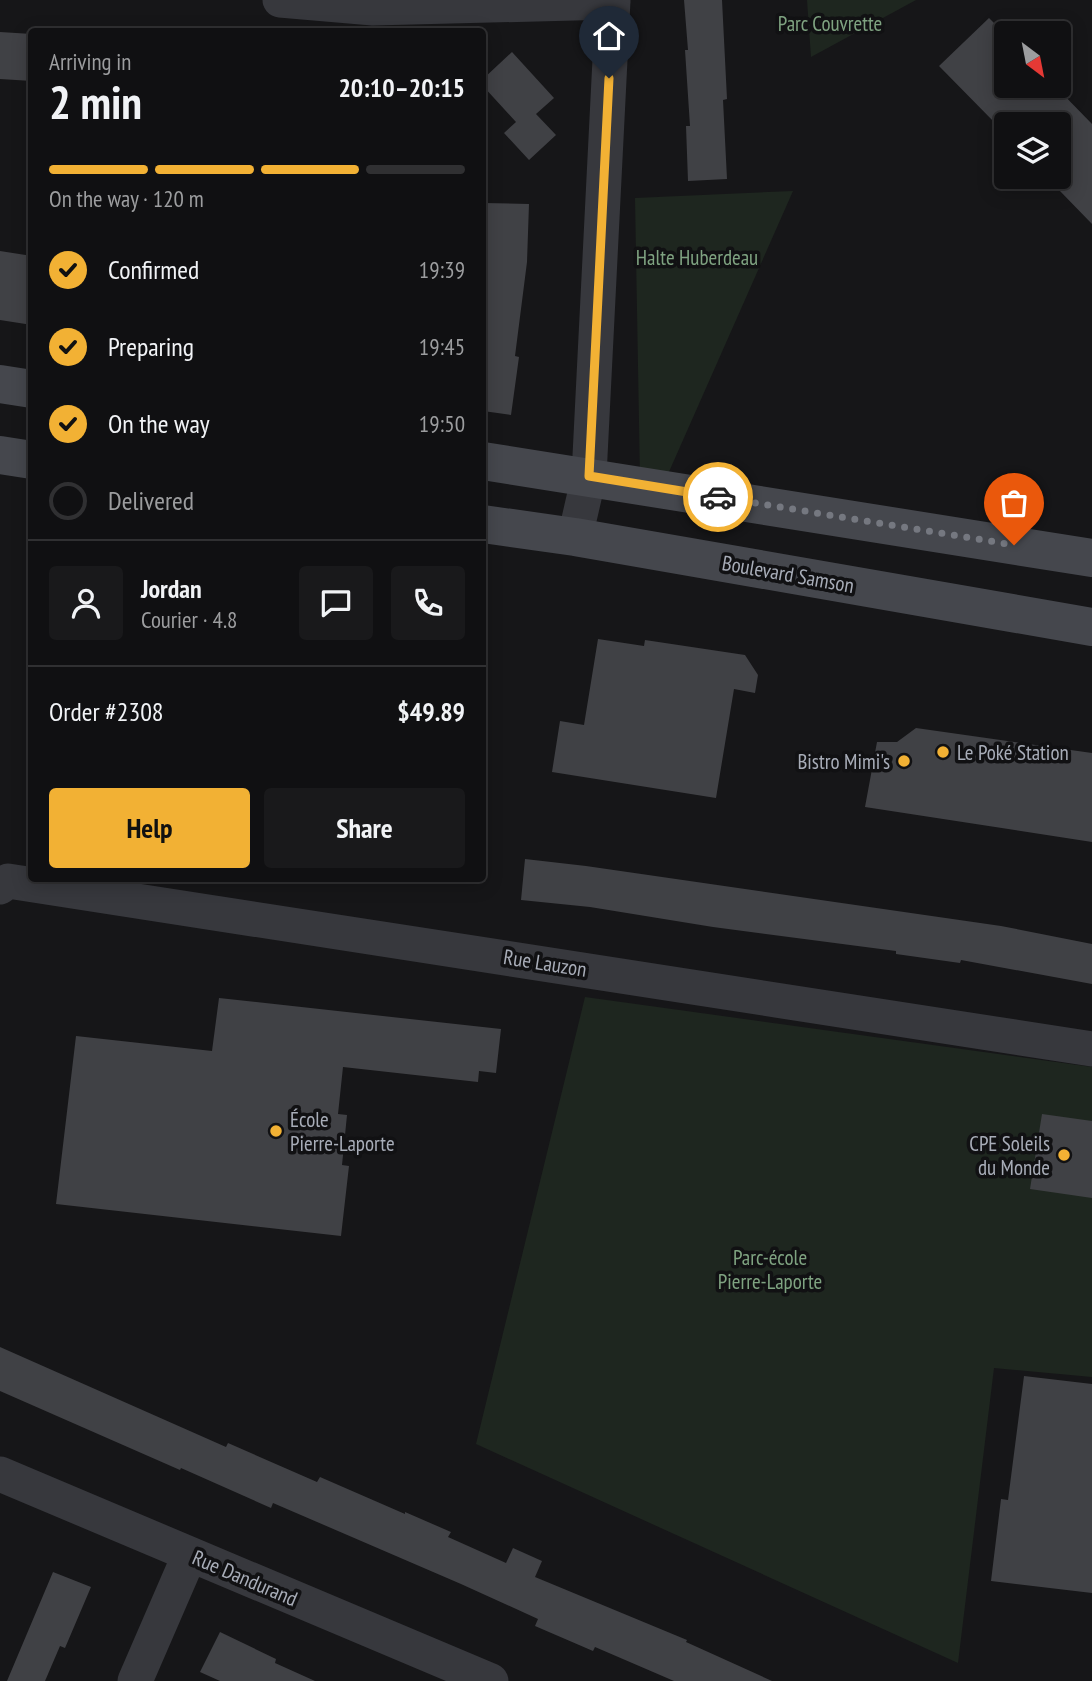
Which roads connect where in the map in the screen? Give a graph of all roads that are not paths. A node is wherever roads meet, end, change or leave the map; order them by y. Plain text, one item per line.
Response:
1 (280, 0) edge
2 (613, 1) edge
3 (0, 384) edge
4 (28, 388) edge
5 (0, 455) edge
6 (28, 459) edge
7 (486, 461) edge
8 (589, 476) junction
9 (486, 524) edge
10 (575, 537) junction
11 (1092, 558) edge
12 (1092, 627) edge
13 (0, 887) edge
14 (1092, 1049) edge
15 (0, 1474) edge
16 (190, 1554) junction
17 (135, 1681) edge
18 (491, 1681) edge

1 - 2 street
2 - 8 street
3 - 4 street
5 - 6 street
7 - 8 street
8 - 10 street
8 - 11 street
9 - 10 street, Boulevard Samson
10 - 12 street, Boulevard Samson
13 - 14 street, Rue Lauzon
15 - 16 street, Rue Dandurand
16 - 17 street
16 - 18 street, Rue Dandurand

